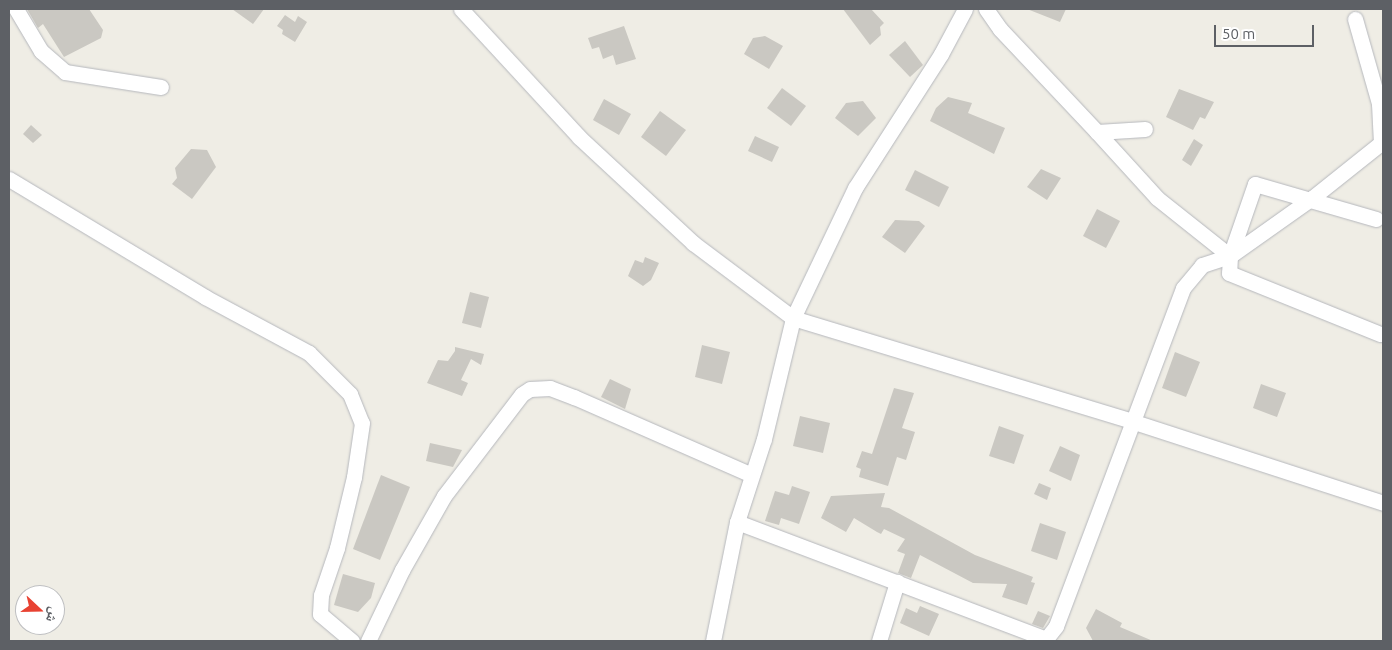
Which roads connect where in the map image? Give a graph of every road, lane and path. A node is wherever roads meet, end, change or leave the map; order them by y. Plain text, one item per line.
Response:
1 (16, 9) edge
2 (462, 9) edge
3 (965, 9) edge
4 (986, 9) edge
5 (1355, 19) dead end
6 (161, 87) dead end
7 (1381, 98) edge
8 (1145, 129) dead end
9 (1097, 132) junction
10 (9, 179) edge
11 (1312, 198) junction
12 (1381, 215) edge
13 (1230, 256) junction
14 (793, 318) junction
15 (1380, 334) dead end
16 (1131, 421) junction
17 (752, 475) junction
18 (1383, 503) edge
19 (737, 522) junction
20 (897, 582) junction
21 (352, 641) edge
22 (368, 641) edge
23 (713, 641) edge
24 (879, 641) edge

1 - 6 street
2 - 14 street
3 - 14 street
4 - 9 street
5 - 7 street
7 - 11 street
8 - 9 street
9 - 13 street
10 - 21 street
11 - 12 street
11 - 13 street
11 - 13 street
13 - 15 street
13 - 16 street
14 - 16 street
14 - 17 street
16 - 18 street
16 - 20 street
17 - 19 street
17 - 22 street
19 - 20 street
19 - 23 street
20 - 24 street

